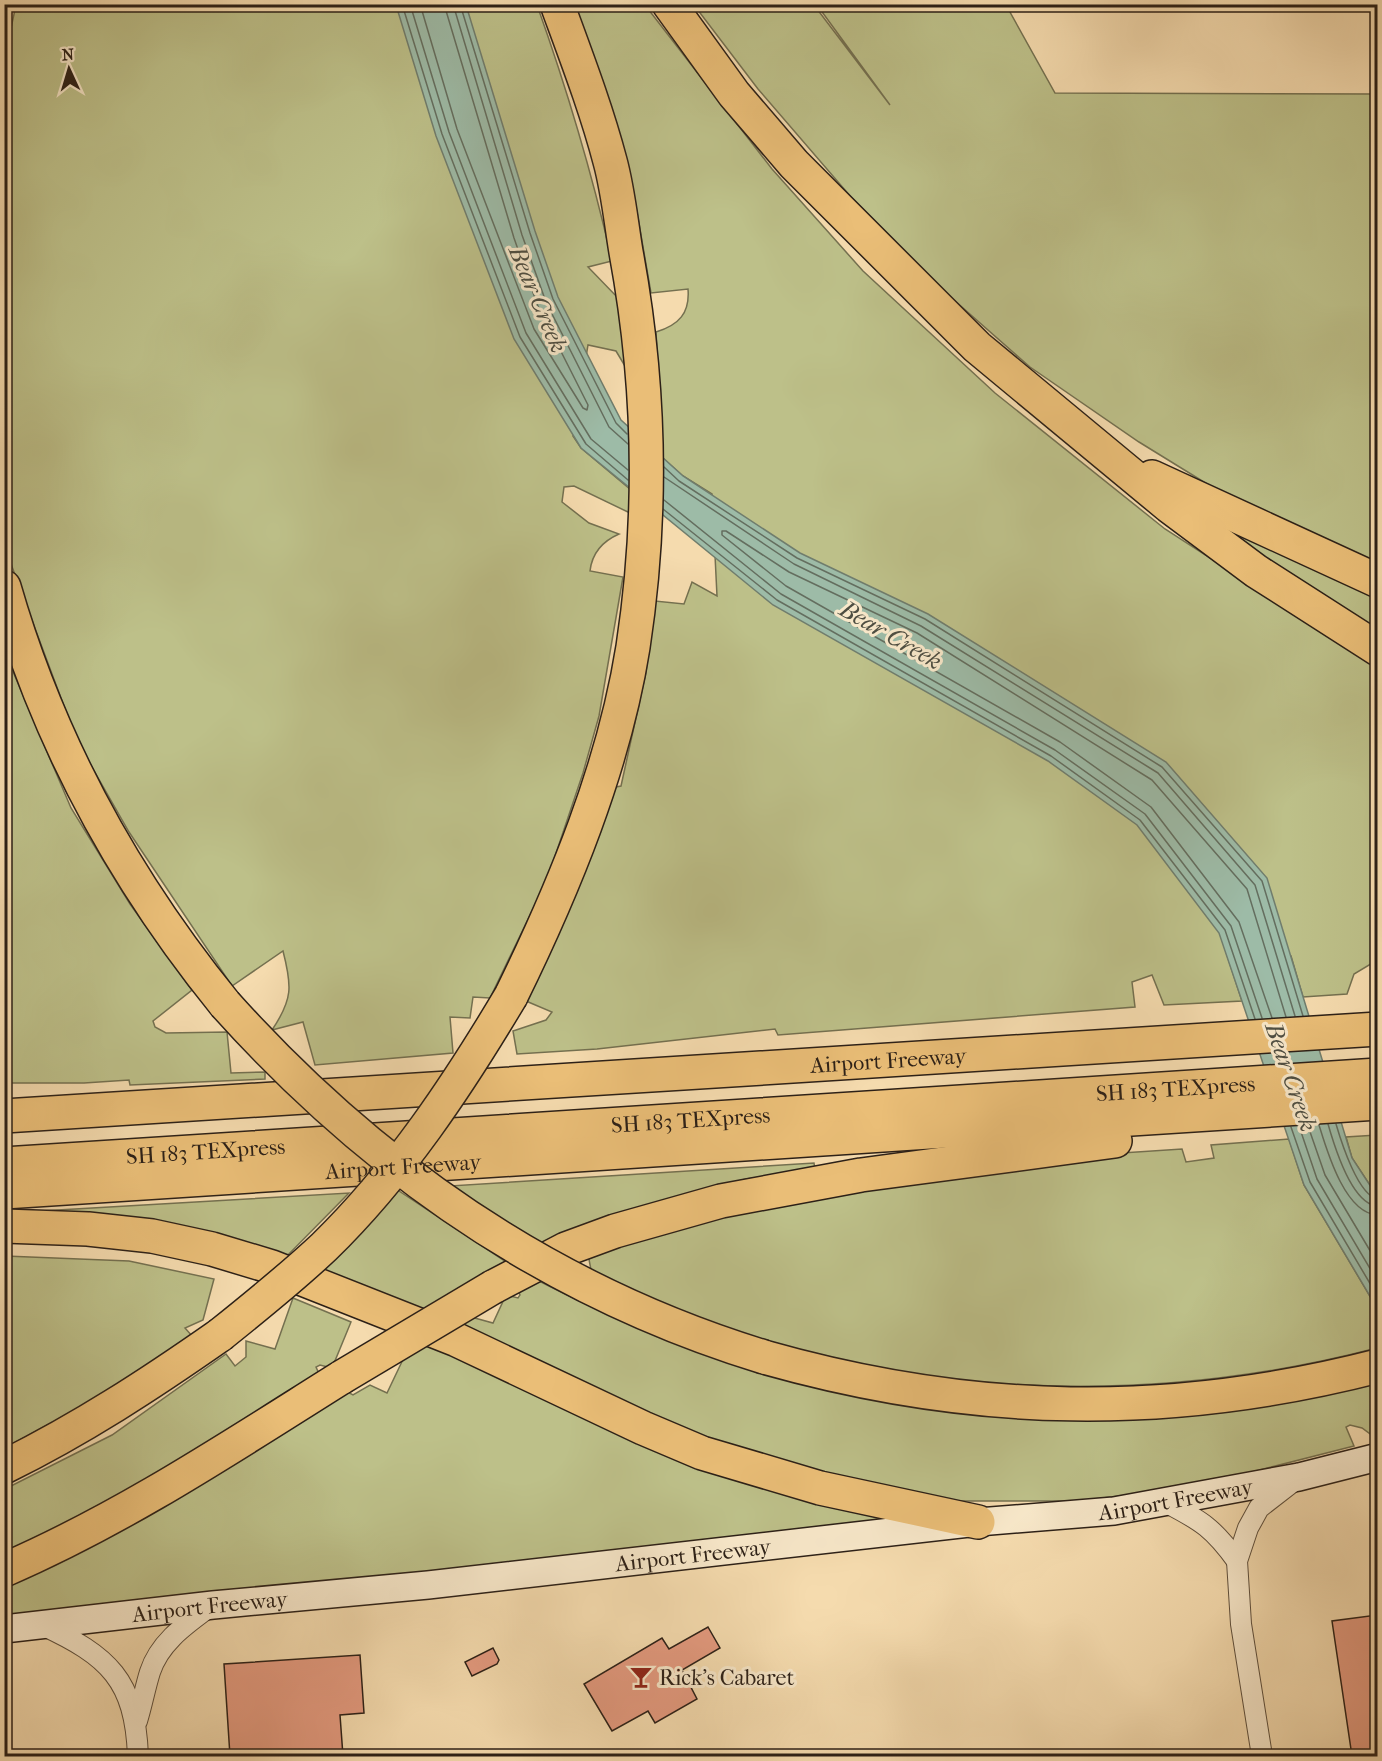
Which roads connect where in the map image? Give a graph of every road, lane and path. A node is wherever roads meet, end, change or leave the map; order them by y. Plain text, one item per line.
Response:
1 (557, 4) edge
2 (669, 4) edge
3 (1115, 461) junction
4 (1377, 581) edge
5 (4, 587) edge
6 (1377, 649) edge
7 (1374, 1026) edge
8 (1377, 1075) edge
9 (1178, 1090) junction
10 (1377, 1103) edge
11 (4, 1104) edge
12 (62, 1113) junction
13 (4, 1116) edge
14 (1377, 1118) edge
15 (4, 1144) edge
16 (4, 1164) edge
17 (4, 1192) edge
18 (4, 1226) edge
19 (1377, 1366) edge
20 (1373, 1459) edge
21 (4, 1467) edge
22 (1299, 1477) junction
23 (1167, 1503) junction
24 (978, 1522) junction
25 (1237, 1561) junction
26 (4, 1570) edge
27 (213, 1605) junction
28 (42, 1625) junction
29 (4, 1629) edge
30 (136, 1721) junction
31 (138, 1756) edge
32 (1262, 1756) edge

1 - 21 highway, bridge
2 - 3 highway
3 - 4 highway
3 - 6 highway
5 - 19 highway, bridge
7 - 9 highway, SH 183 TEXpress
7 - 9 highway, Airport Freeway
8 - 9 highway, SH 183 TEXpress
9 - 10 highway, Airport Freeway
9 - 12 highway, Airport Freeway
9 - 14 highway
9 - 15 highway, SH 183 TEXpress
9 - 16 highway, SH 183 TEXpress
9 - 17 highway, Airport Freeway
9 - 26 highway, bridge
11 - 12 highway
12 - 13 highway, Airport Freeway
18 - 24 highway
20 - 22 main road, Airport Freeway
22 - 23 main road, Airport Freeway
22 - 25 street
23 - 24 main road, Airport Freeway
23 - 25 street
24 - 27 main road, Airport Freeway
25 - 32 street
27 - 28 main road, Airport Freeway
27 - 30 street
28 - 29 main road, Airport Freeway
28 - 30 street
30 - 31 street

